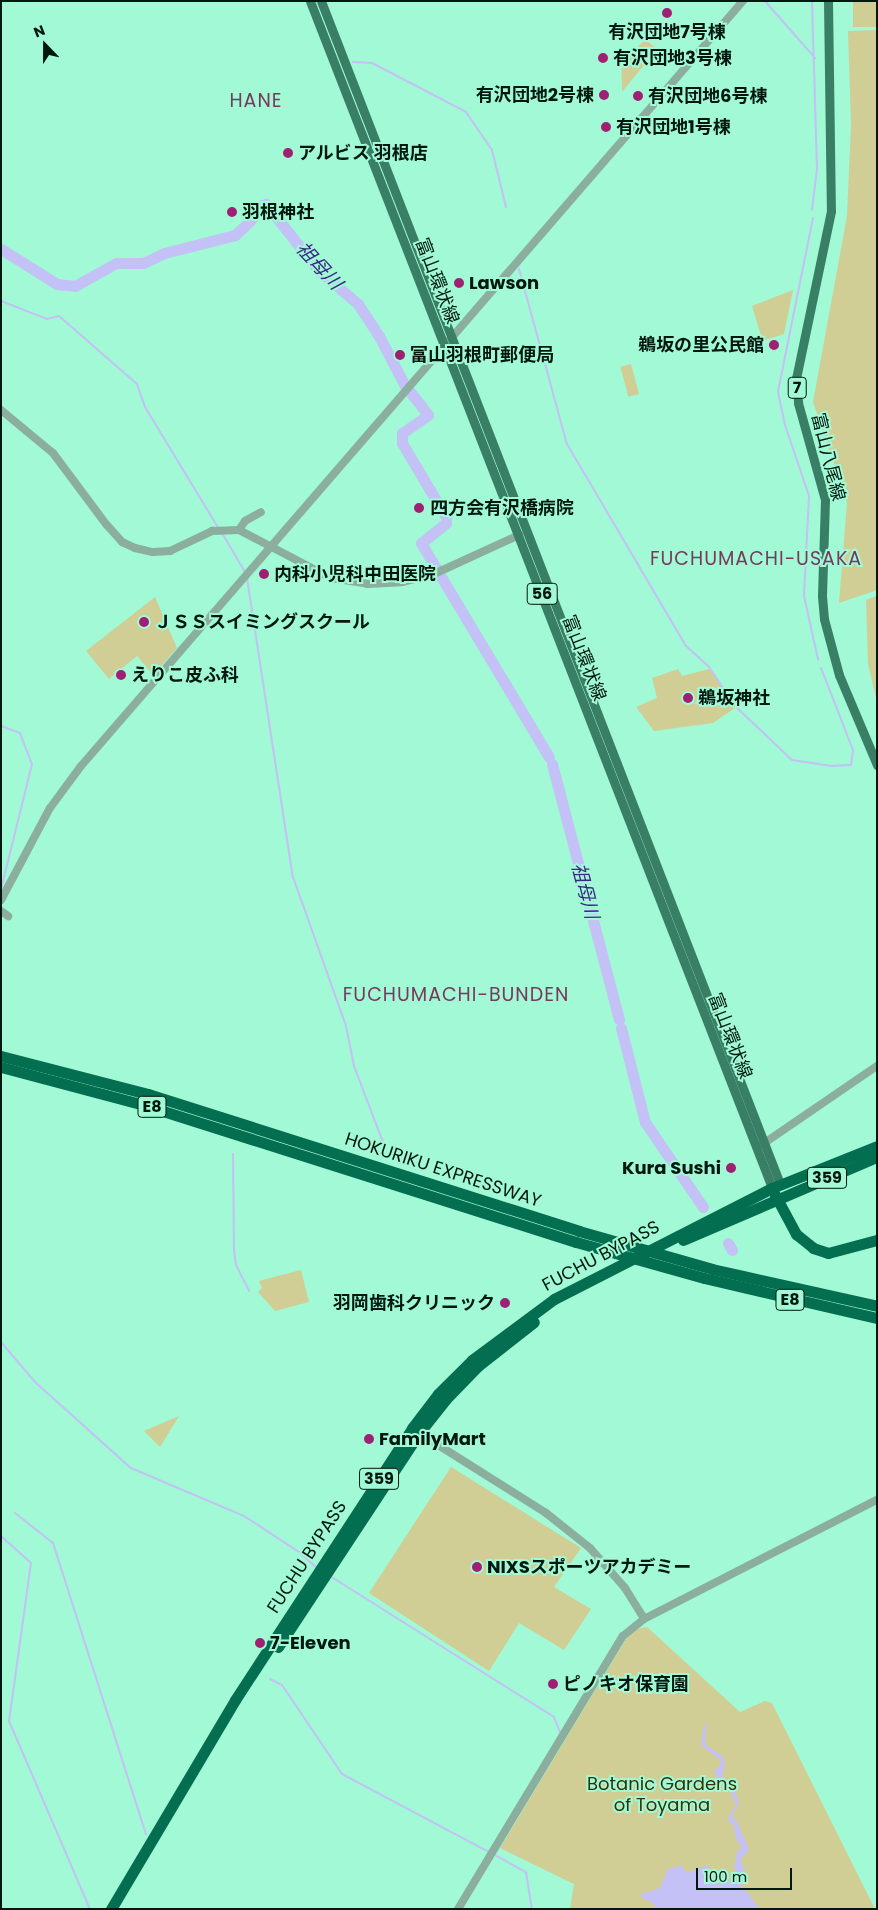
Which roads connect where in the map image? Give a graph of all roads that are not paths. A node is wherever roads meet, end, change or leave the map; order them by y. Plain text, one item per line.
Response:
1 (310, 1) edge
2 (321, 1) edge
3 (743, 1) edge
4 (828, 1) edge
5 (450, 336) junction
6 (444, 344) junction
7 (1, 410) edge
8 (261, 512) dead end
9 (239, 530) junction
10 (519, 535) junction
11 (270, 546) junction
12 (877, 765) edge
13 (1, 900) edge
14 (1, 1056) edge
15 (877, 1066) edge
16 (1, 1067) edge
17 (764, 1144) junction
18 (876, 1150) edge
19 (779, 1194) junction
20 (578, 1237) junction
21 (877, 1240) edge
22 (877, 1306) edge
23 (877, 1318) edge
24 (415, 1431) junction
25 (877, 1500) edge
26 (644, 1619) junction
27 (110, 1909) edge
28 (118, 1909) edge
29 (458, 1909) edge

1 - 6 main road, 富山環状線 / 56
2 - 5 main road, 富山環状線 / 56
3 - 5 street
4 - 12 main road, 富山八尾線 / 7
5 - 6 street
5 - 17 main road, 富山環状線 / 56
6 - 10 main road, 富山環状線 / 56
6 - 11 street
7 - 9 street
8 - 9 street
9 - 11 street
10 - 11 street
10 - 19 main road, 富山環状線 / 56
11 - 13 street
14 - 20 highway, HOKURIKU EXPRESSWAY / E8
15 - 17 street
16 - 20 highway, HOKURIKU EXPRESSWAY / E8
17 - 19 main road, 富山環状線 / 56
18 - 19 highway, 359
19 - 21 highway
19 - 24 highway, FUCHU BYPASS / 359
20 - 22 highway, HOKURIKU EXPRESSWAY / E8, bridge
20 - 23 highway, HOKURIKU EXPRESSWAY / E8, bridge
24 - 26 street
24 - 27 highway, FUCHU BYPASS / 359
24 - 28 highway, FUCHU BYPASS / 359
25 - 26 street
26 - 29 street

